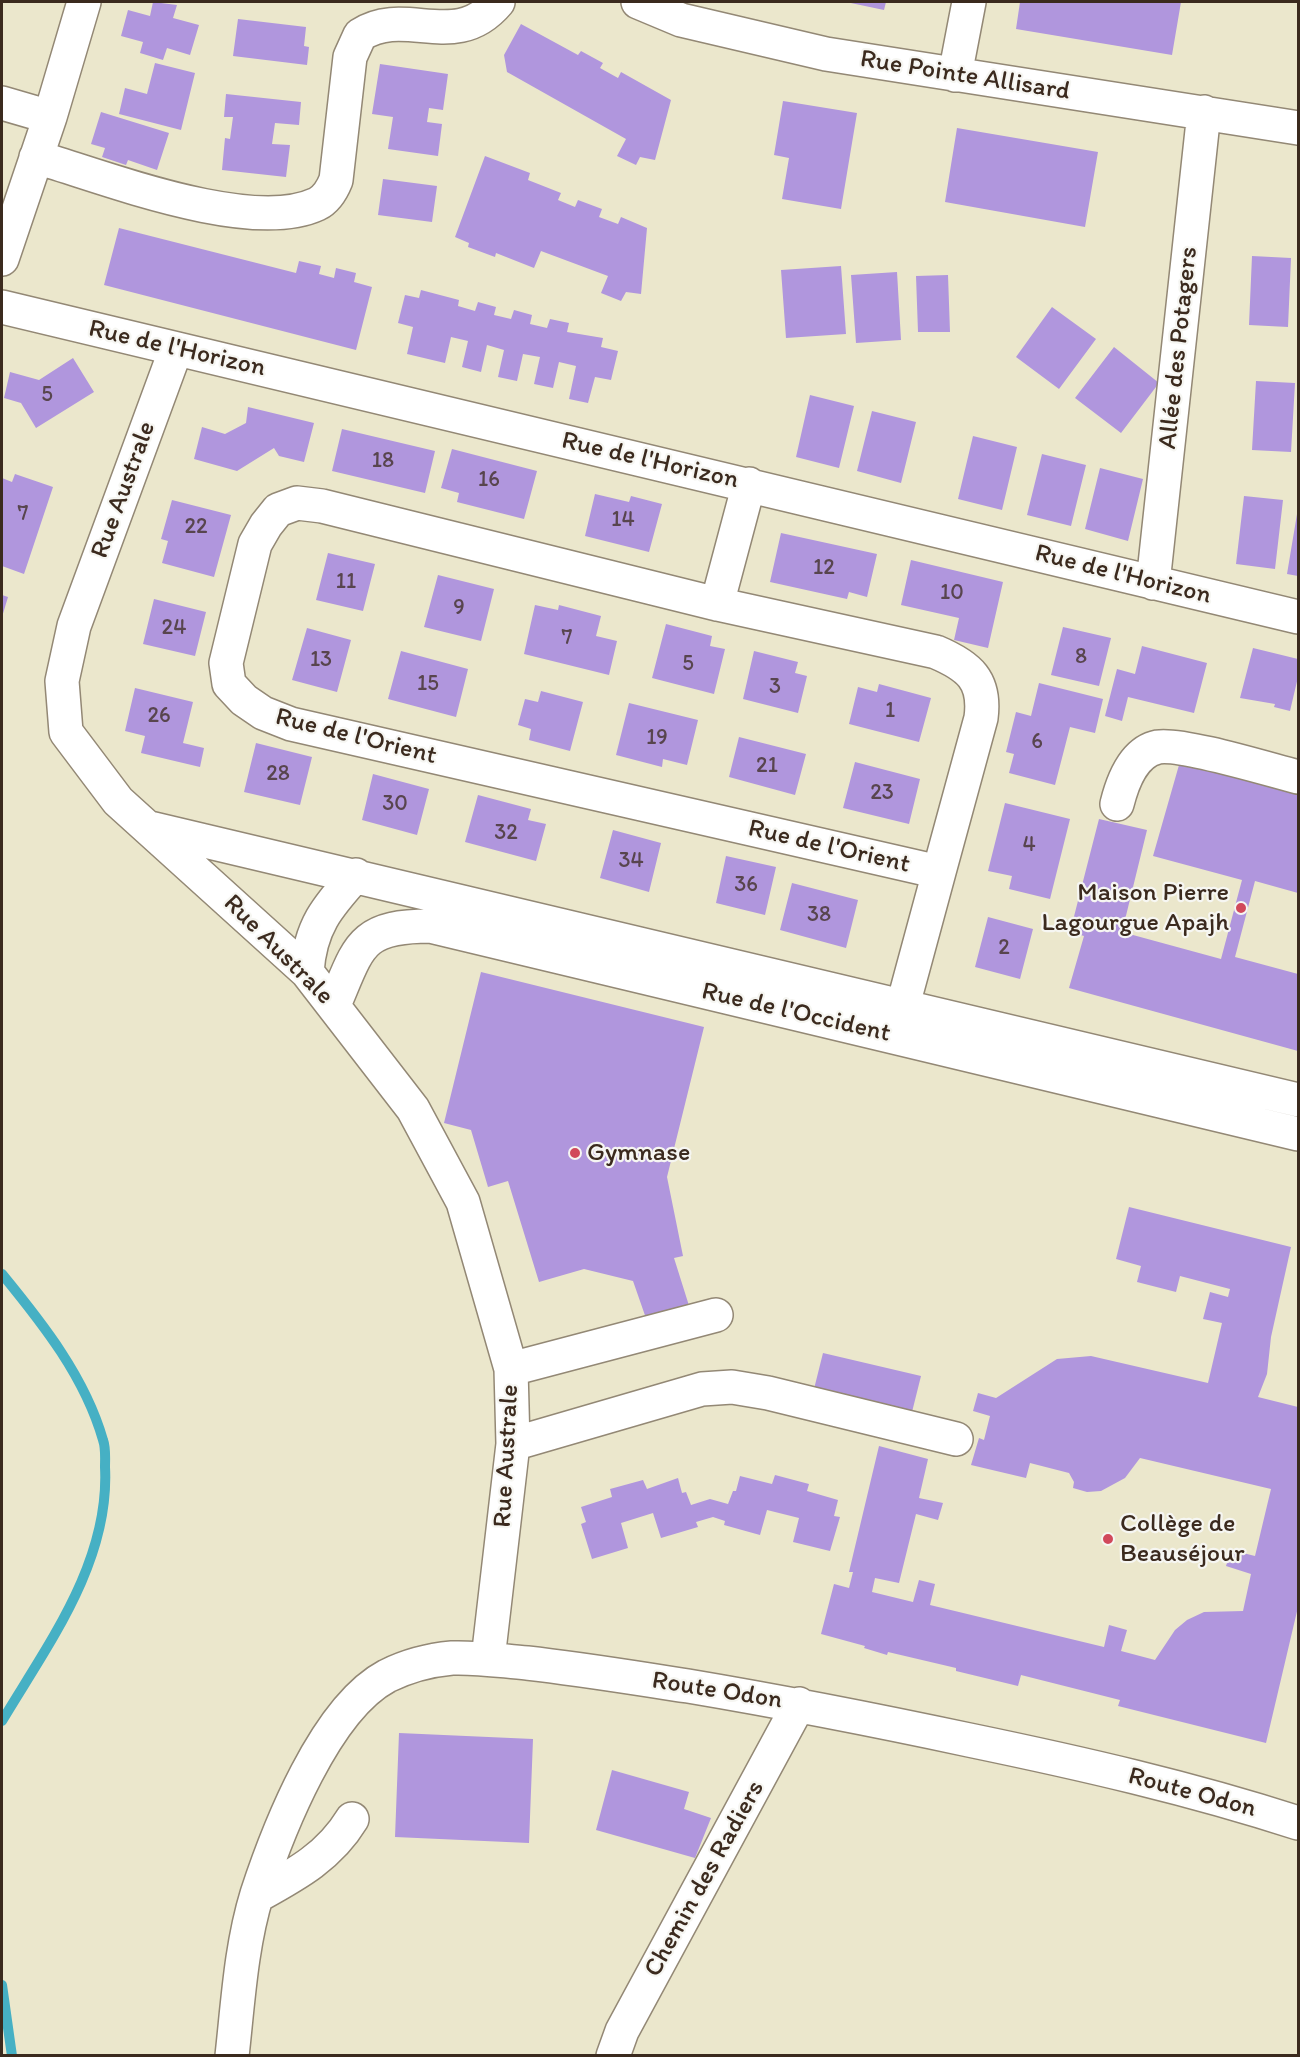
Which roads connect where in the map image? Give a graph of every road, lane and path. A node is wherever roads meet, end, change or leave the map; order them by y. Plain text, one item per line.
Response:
1 (84, 2) edge
2 (498, 2) edge
3 (638, 2) edge
4 (969, 2) edge
5 (955, 75) junction
6 (2, 103) edge
7 (1204, 112) junction
8 (50, 117) junction
9 (1299, 128) edge
10 (36, 158) junction
11 (2, 259) edge
12 (2, 307) edge
13 (176, 349) junction
14 (749, 484) junction
15 (1154, 584) junction
16 (717, 604) junction
17 (1299, 617) edge
18 (1299, 777) edge
19 (1117, 804) dead end
20 (148, 827) junction
21 (939, 872) junction
22 (356, 875) junction
23 (306, 972) junction
24 (334, 1005) junction
25 (903, 1005) junction
26 (1299, 1100) edge
27 (1299, 1134) edge
28 (716, 1315) dead end
29 (511, 1369) junction
30 (956, 1439) dead end
31 (513, 1444) junction
32 (488, 1659) junction
33 (799, 1704) junction
34 (352, 1819) dead end
35 (1299, 1822) edge
36 (257, 1896) junction
37 (232, 2055) edge
38 (613, 2055) edge

1 - 8 street
2 - 10 street
3 - 5 street, Rue Pointe Allisard
4 - 5 street
5 - 7 street, Rue Pointe Allisard
6 - 8 street
7 - 9 street, Rue Pointe Allisard
7 - 15 street, Allée des Potagers
8 - 10 street
10 - 11 street
12 - 13 street, Rue de l'Horizon
13 - 14 street, Rue de l'Horizon
13 - 20 street, Rue Australe
14 - 15 street, Rue de l'Horizon
14 - 16 street
15 - 17 street, Rue de l'Horizon
16 - 21 street, Rue de l'Orient
16 - 21 street, Rue de l'Orient
18 - 19 street
20 - 22 street, Rue de l'Occident
20 - 23 street, Rue Australe
21 - 25 street, Rue de l'Orient
22 - 23 street
22 - 25 street, Rue de l'Occident
23 - 24 street, Rue Australe
24 - 27 street, Rue de l'Occident
24 - 29 street, Rue Australe
25 - 26 street, Rue de l'Occident
28 - 29 street
29 - 31 street, Rue Australe
30 - 31 street
31 - 32 street, Rue Australe
32 - 33 street, Route Odon
32 - 36 street, Route Odon
33 - 35 street, Route Odon
33 - 38 street, Chemin des Radiers
34 - 36 street
36 - 37 street, Route Odon

